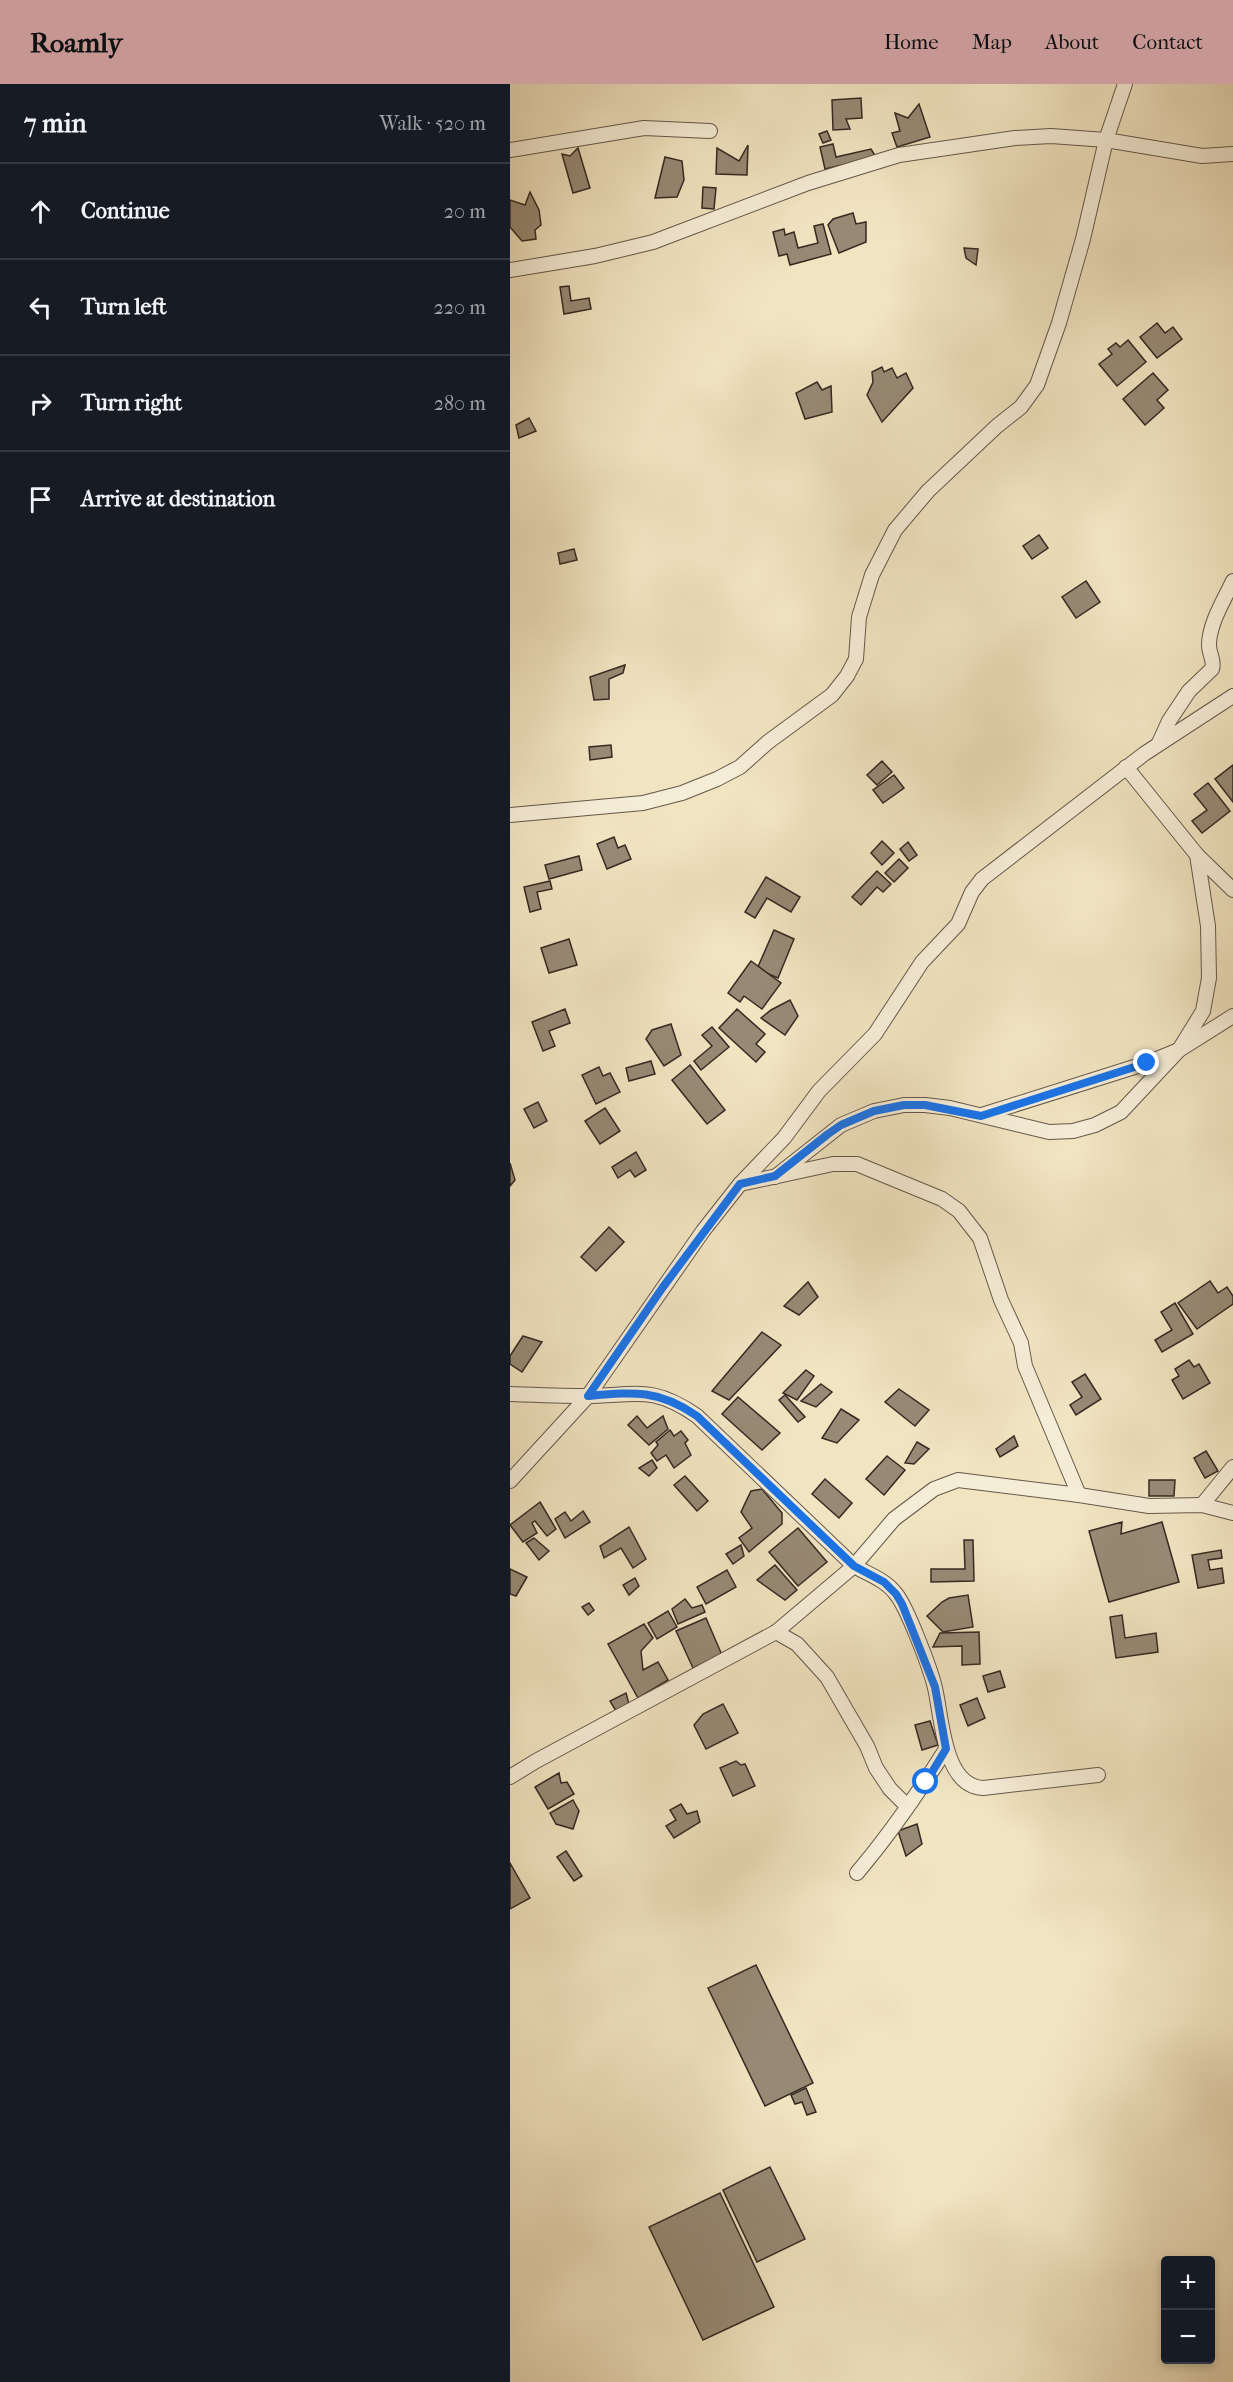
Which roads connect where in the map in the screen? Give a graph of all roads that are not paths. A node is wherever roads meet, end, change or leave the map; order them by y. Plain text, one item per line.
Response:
1 (1125, 84) edge
2 (710, 131) dead end
3 (1106, 140) junction
4 (510, 150) edge
5 (1233, 154) edge
6 (510, 270) edge
7 (1233, 581) edge
8 (1233, 696) edge
9 (1159, 743) junction
10 (1126, 767) junction
11 (510, 815) edge
12 (1197, 855) junction
13 (1233, 890) edge
14 (1233, 1016) edge
15 (1179, 1050) junction
16 (981, 1116) junction
17 (775, 1176) junction
18 (740, 1184) junction
19 (510, 1394) edge
20 (588, 1396) junction
21 (1233, 1467) edge
22 (510, 1481) edge
23 (1079, 1495) junction
24 (1202, 1505) junction
25 (1233, 1513) edge
26 (854, 1566) junction
27 (776, 1632) junction
28 (946, 1749) junction
29 (1098, 1775) dead end
30 (510, 1778) edge
31 (907, 1806) junction
32 (857, 1873) dead end

1 - 3 street
2 - 4 street
3 - 5 street
3 - 6 street
3 - 11 street
7 - 9 street
8 - 9 street
9 - 10 street
10 - 12 street
10 - 18 street
12 - 13 street
12 - 15 street
14 - 15 street
15 - 16 street
15 - 16 street
16 - 17 street
17 - 18 street
17 - 23 street
18 - 20 street
19 - 20 street
20 - 22 street
20 - 26 street
21 - 24 street
23 - 24 street
23 - 26 street
24 - 25 street
26 - 27 street
26 - 28 street
27 - 30 street
27 - 31 street
28 - 29 street
28 - 31 street
31 - 32 street

